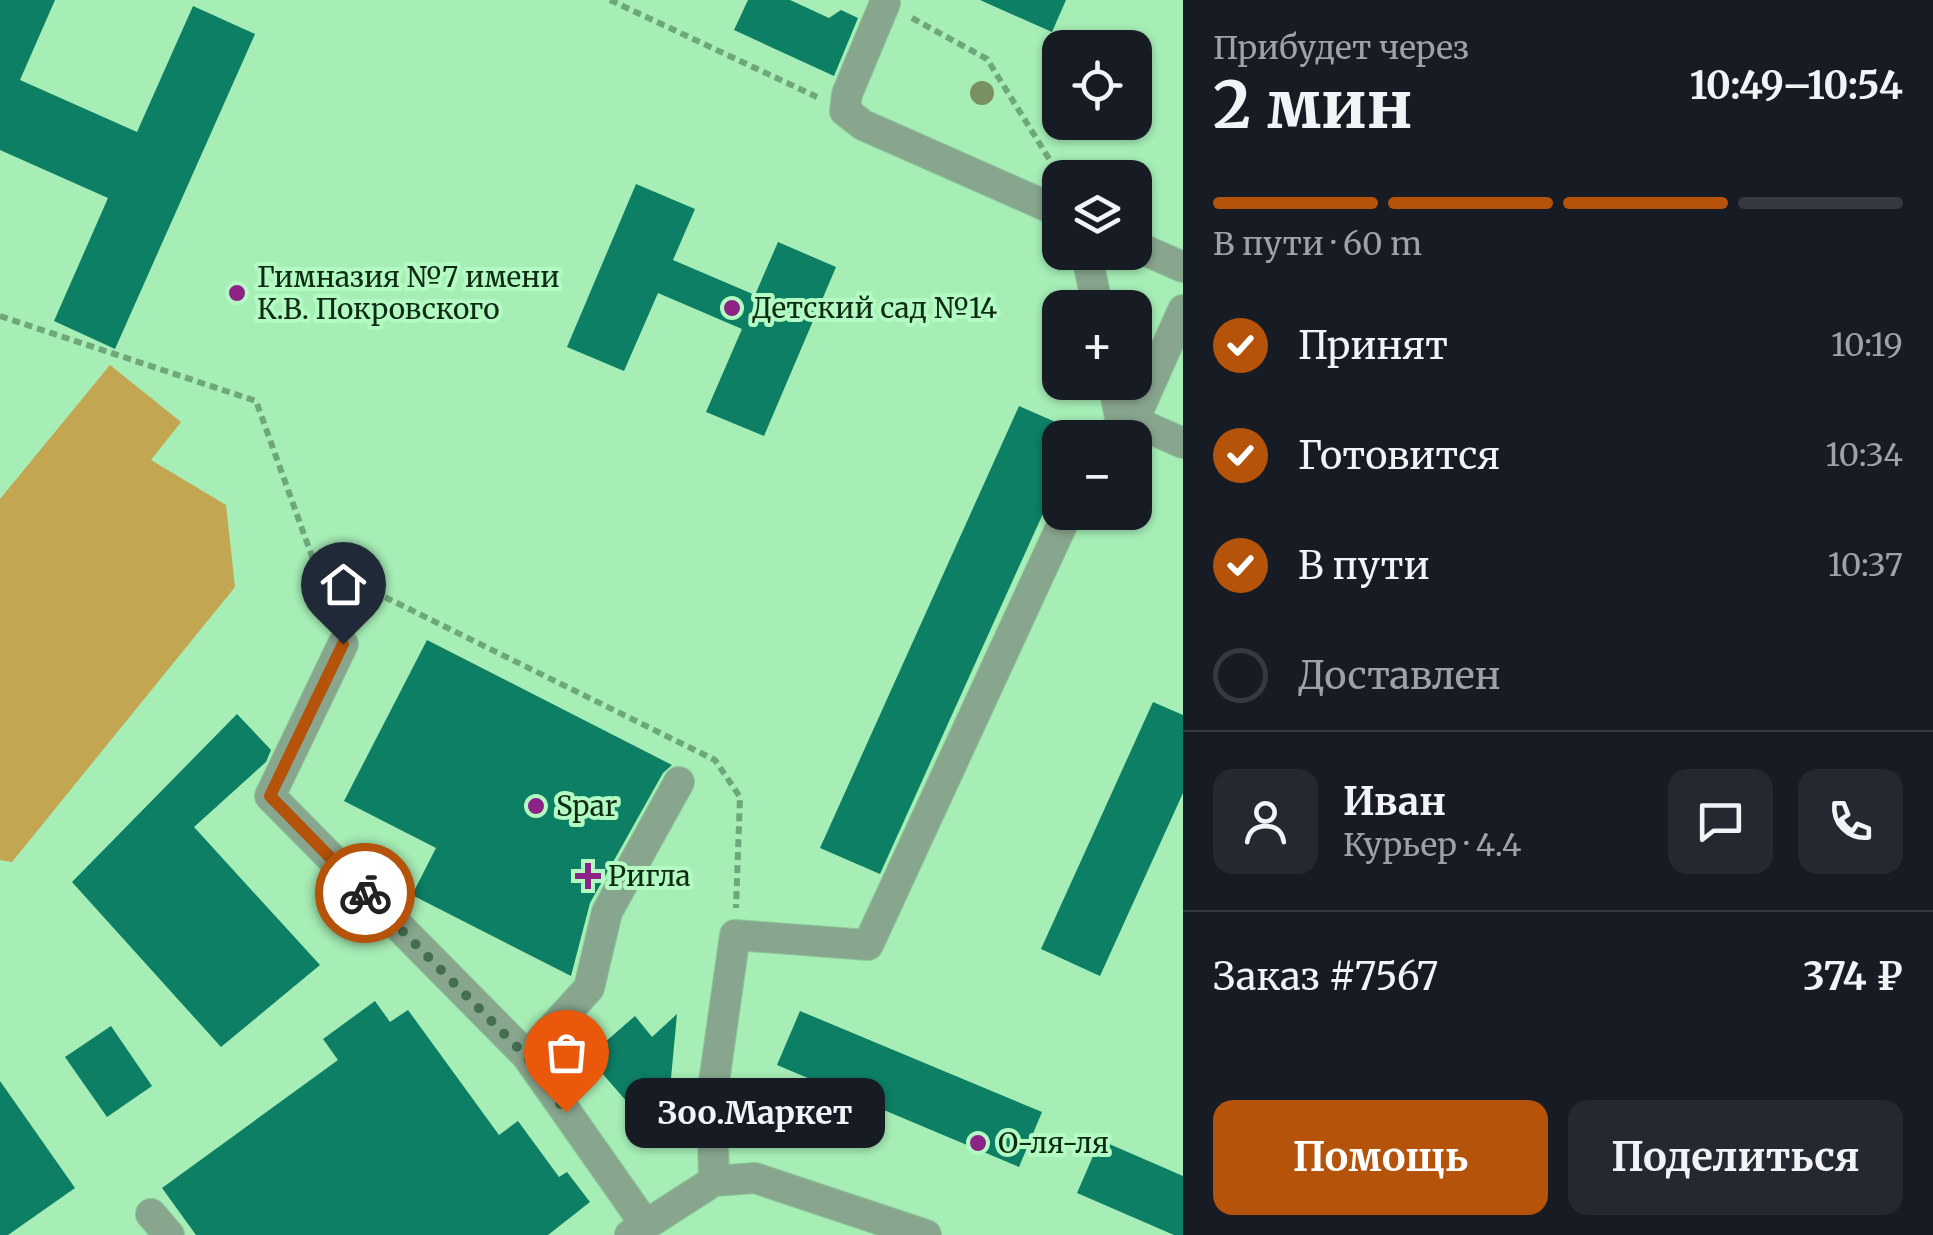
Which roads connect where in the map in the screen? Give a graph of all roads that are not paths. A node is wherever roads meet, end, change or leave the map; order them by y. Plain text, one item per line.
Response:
1 (884, 1) edge
2 (1042, 204) edge
3 (1152, 253) edge
4 (1183, 267) edge
5 (1183, 310) edge
6 (1133, 420) edge
7 (1152, 437) edge
8 (1183, 443) edge
9 (1060, 530) edge
10 (343, 644) dead end
11 (680, 782) dead end
12 (526, 1056) junction
13 (714, 1181) junction
14 (638, 1230) edge
15 (926, 1235) edge

1 - 2 street
3 - 4 street
5 - 6 street
7 - 8 street
9 - 13 street
10 - 12 street
11 - 12 street
12 - 14 street
13 - 14 street
13 - 15 street

